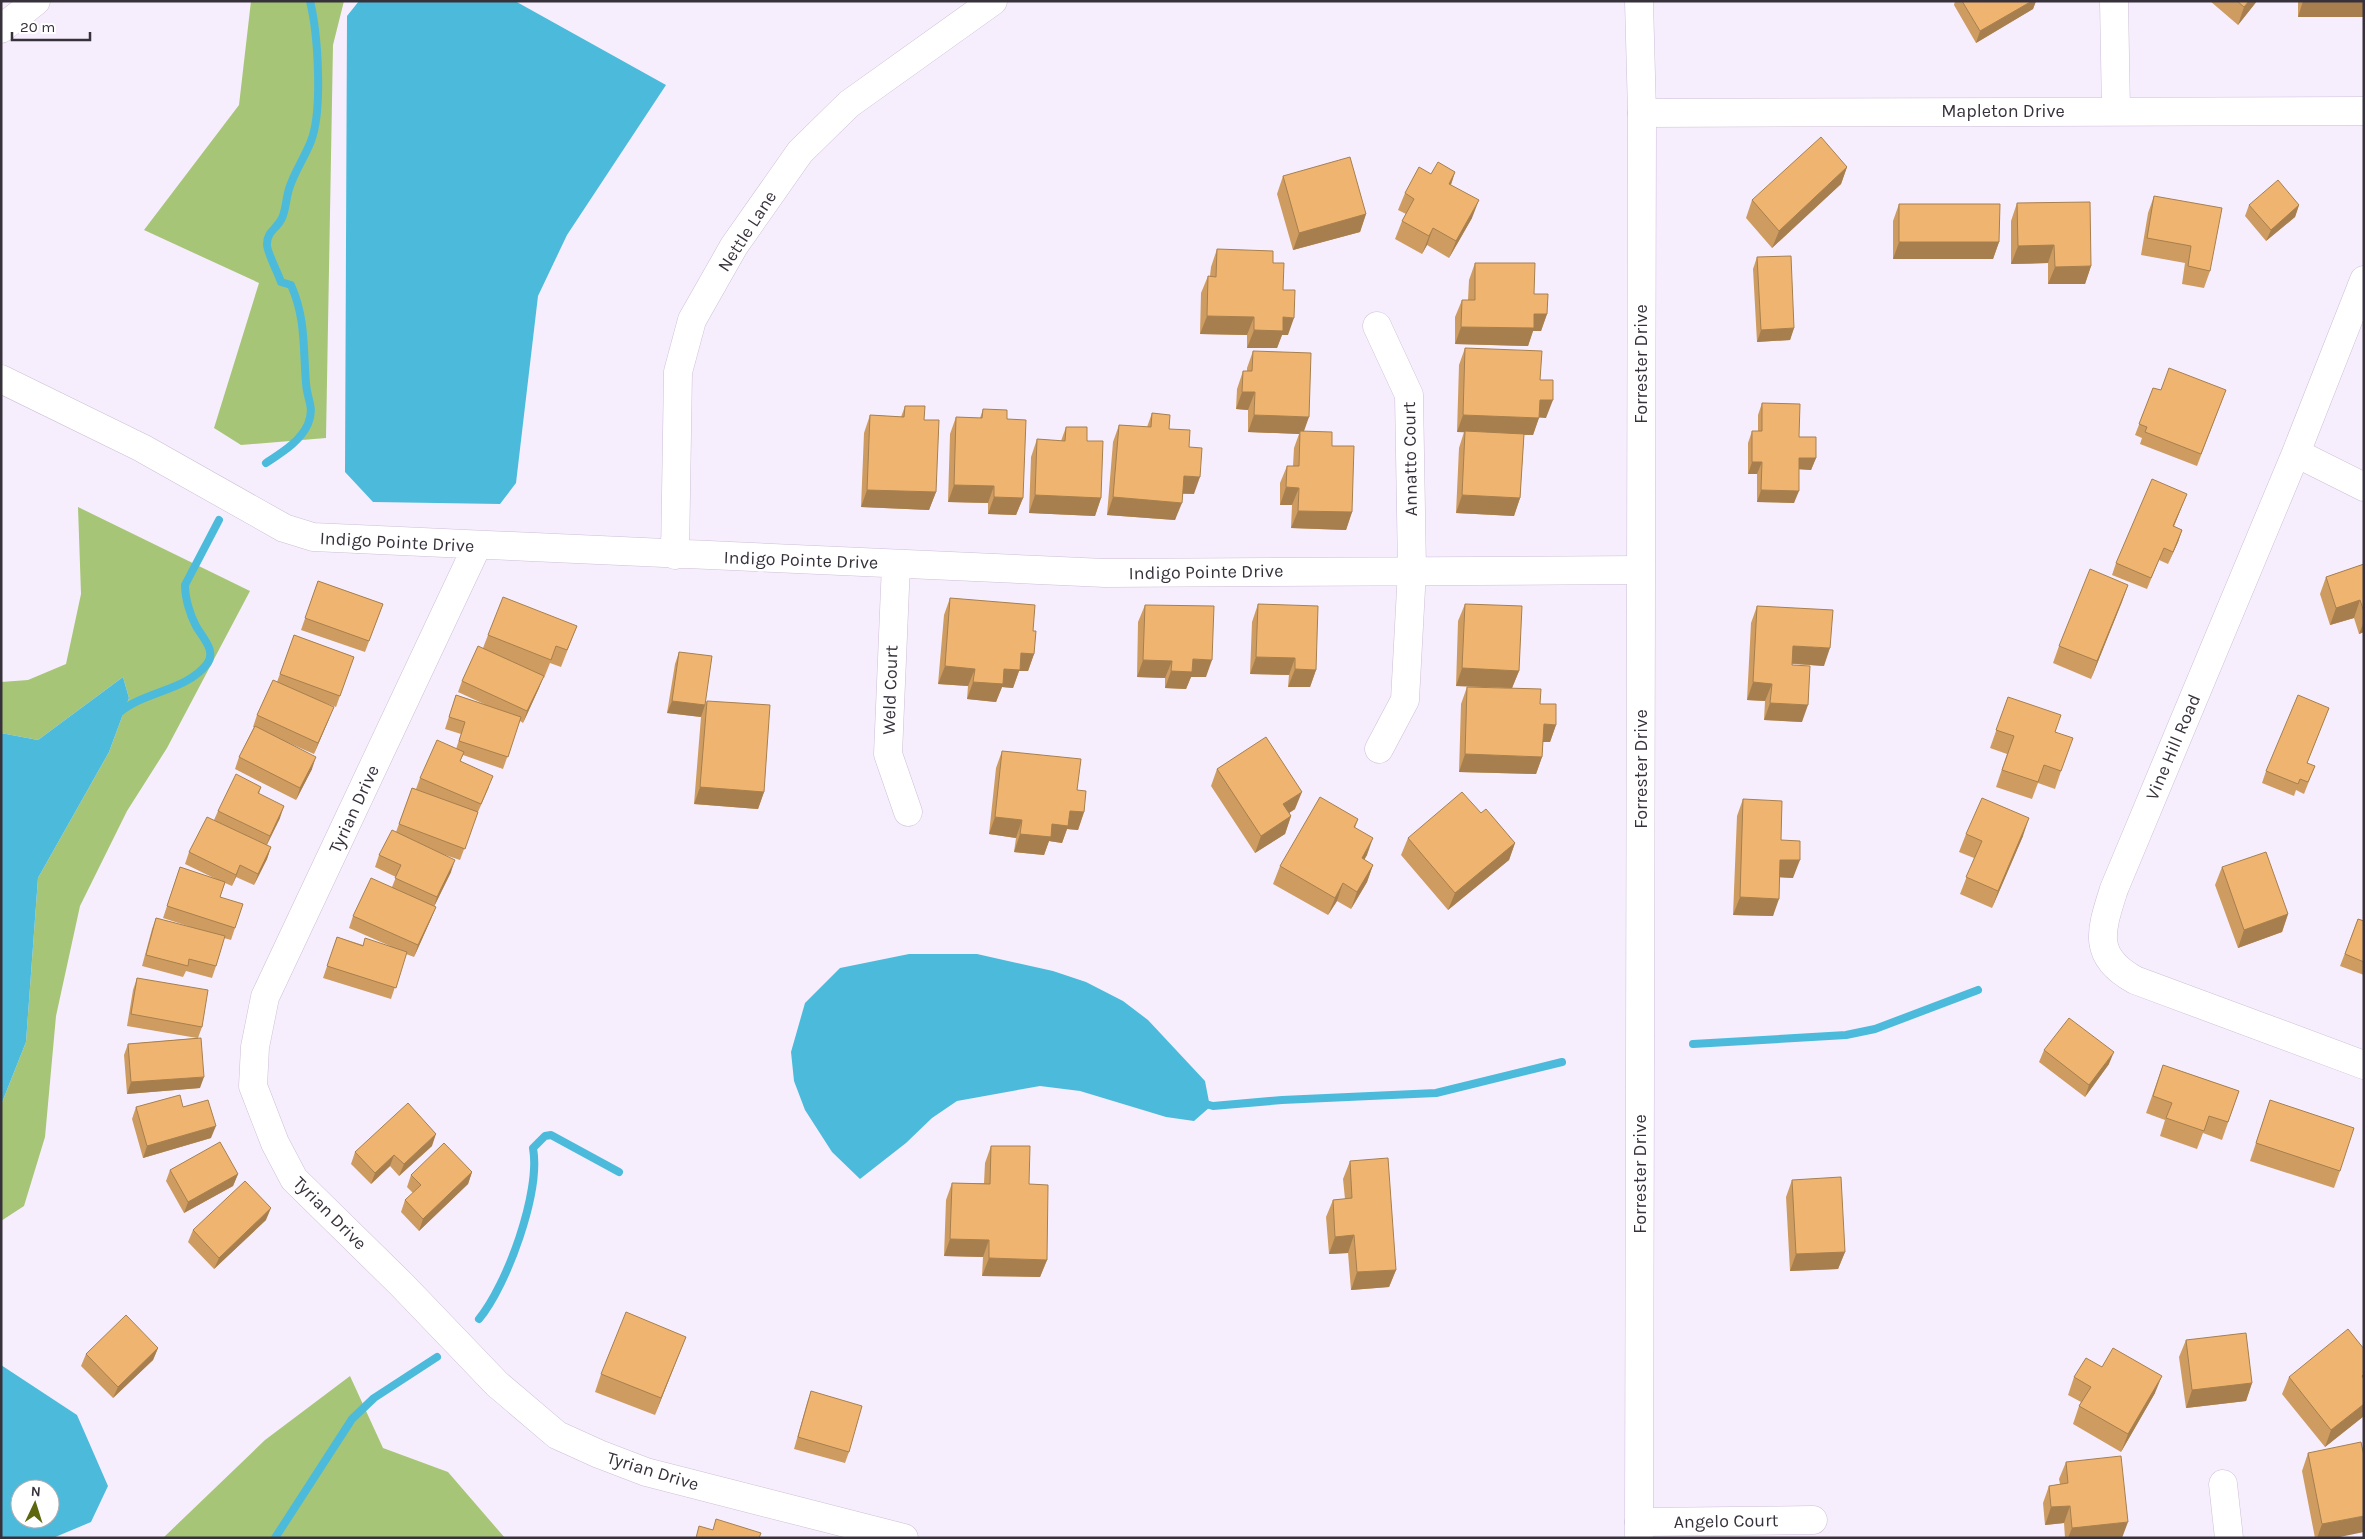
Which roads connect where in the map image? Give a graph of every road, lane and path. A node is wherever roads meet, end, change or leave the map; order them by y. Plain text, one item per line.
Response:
1 (36, 1) edge
2 (993, 1) edge
3 (1640, 1) edge
4 (2114, 1) edge
5 (1, 29) edge
6 (2116, 111) junction
7 (2364, 111) edge
8 (1642, 112) junction
9 (2364, 280) edge
10 (1377, 326) dead end
11 (1, 379) edge
12 (2296, 453) junction
13 (2364, 487) edge
14 (477, 546) junction
15 (674, 555) junction
16 (896, 564) junction
17 (1412, 570) junction
18 (1640, 570) junction
19 (1379, 749) dead end
20 (908, 812) dead end
21 (2364, 1066) edge
22 (2223, 1484) dead end
23 (1813, 1520) dead end
24 (1639, 1530) edge
25 (904, 1538) edge
26 (2229, 1538) edge

1 - 5 street
2 - 15 street, Nettle Lane
3 - 8 street, Forrester Drive
4 - 6 street
6 - 7 street, Mapleton Drive
6 - 8 street, Mapleton Drive
8 - 18 street, Forrester Drive
9 - 12 street, Vine Hill Road
10 - 17 street, Annatto Court
11 - 14 street, Indigo Pointe Drive
12 - 13 street
12 - 21 street, Vine Hill Road
14 - 15 street, Indigo Pointe Drive
14 - 25 street, Tyrian Drive
15 - 16 street, Indigo Pointe Drive
16 - 17 street, Indigo Pointe Drive
16 - 20 street, Weld Court
17 - 18 street, Indigo Pointe Drive
17 - 19 street, Annatto Court
18 - 24 street, Forrester Drive
22 - 26 street
23 - 24 street, Angelo Court

